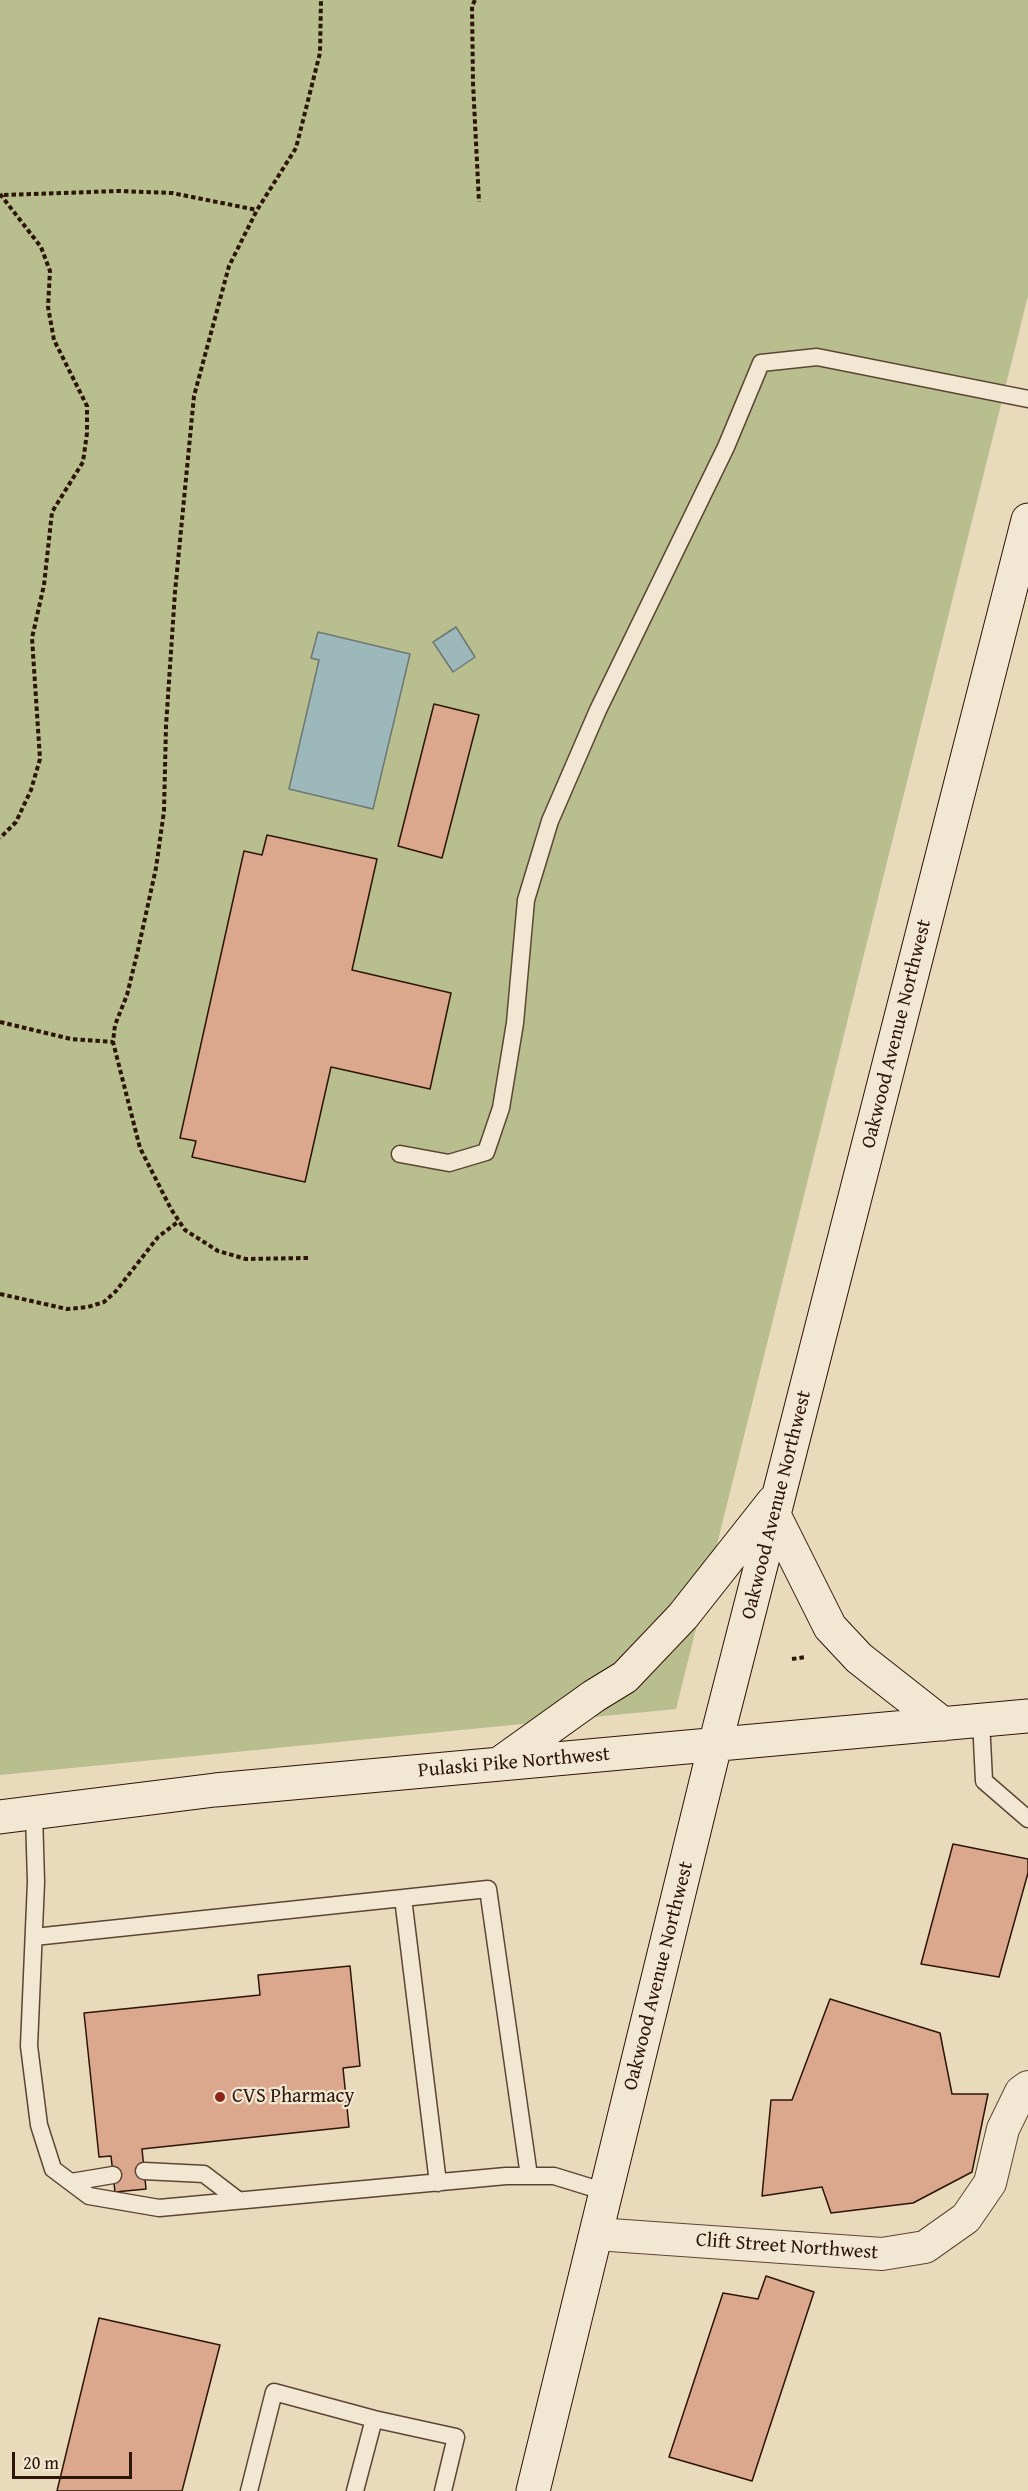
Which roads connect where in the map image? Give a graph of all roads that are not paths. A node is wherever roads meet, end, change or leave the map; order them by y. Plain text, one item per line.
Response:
1 (1028, 399) edge
2 (1028, 520) edge
3 (400, 1154) dead end
4 (777, 1504) junction
5 (1028, 1716) edge
6 (981, 1720) junction
7 (943, 1724) junction
8 (715, 1745) junction
9 (499, 1764) junction
10 (34, 1814) junction
11 (0, 1817) edge
12 (1028, 1820) edge
13 (403, 1898) junction
14 (34, 1937) junction
15 (1028, 2087) edge
16 (144, 2171) dead end
17 (113, 2175) dead end
18 (529, 2176) junction
19 (71, 2182) junction
20 (438, 2182) junction
21 (606, 2192) junction
22 (238, 2200) junction
23 (596, 2235) junction
24 (374, 2420) junction
25 (249, 2491) edge
26 (355, 2491) edge
27 (443, 2491) edge
28 (535, 2491) edge

1 - 3 lane
2 - 4 street, Oakwood Avenue Northwest
4 - 7 street
4 - 8 street, Oakwood Avenue Northwest
4 - 9 street
5 - 6 street, Pulaski Pike Northwest
6 - 7 street, Pulaski Pike Northwest
6 - 12 lane
7 - 8 street, Pulaski Pike Northwest
8 - 9 street, Pulaski Pike Northwest
8 - 21 street, Oakwood Avenue Northwest
9 - 10 street, Pulaski Pike Northwest
10 - 11 street, Pulaski Pike Northwest
10 - 14 lane
13 - 14 lane
13 - 18 lane
13 - 20 lane
14 - 19 lane
15 - 23 street, Clift Street Northwest
16 - 22 lane
17 - 19 lane
18 - 20 lane
18 - 21 lane
19 - 22 lane
20 - 22 lane
21 - 23 street, Oakwood Avenue Northwest
23 - 28 street, Oakwood Avenue Northwest
24 - 25 lane
24 - 26 lane
24 - 27 lane

